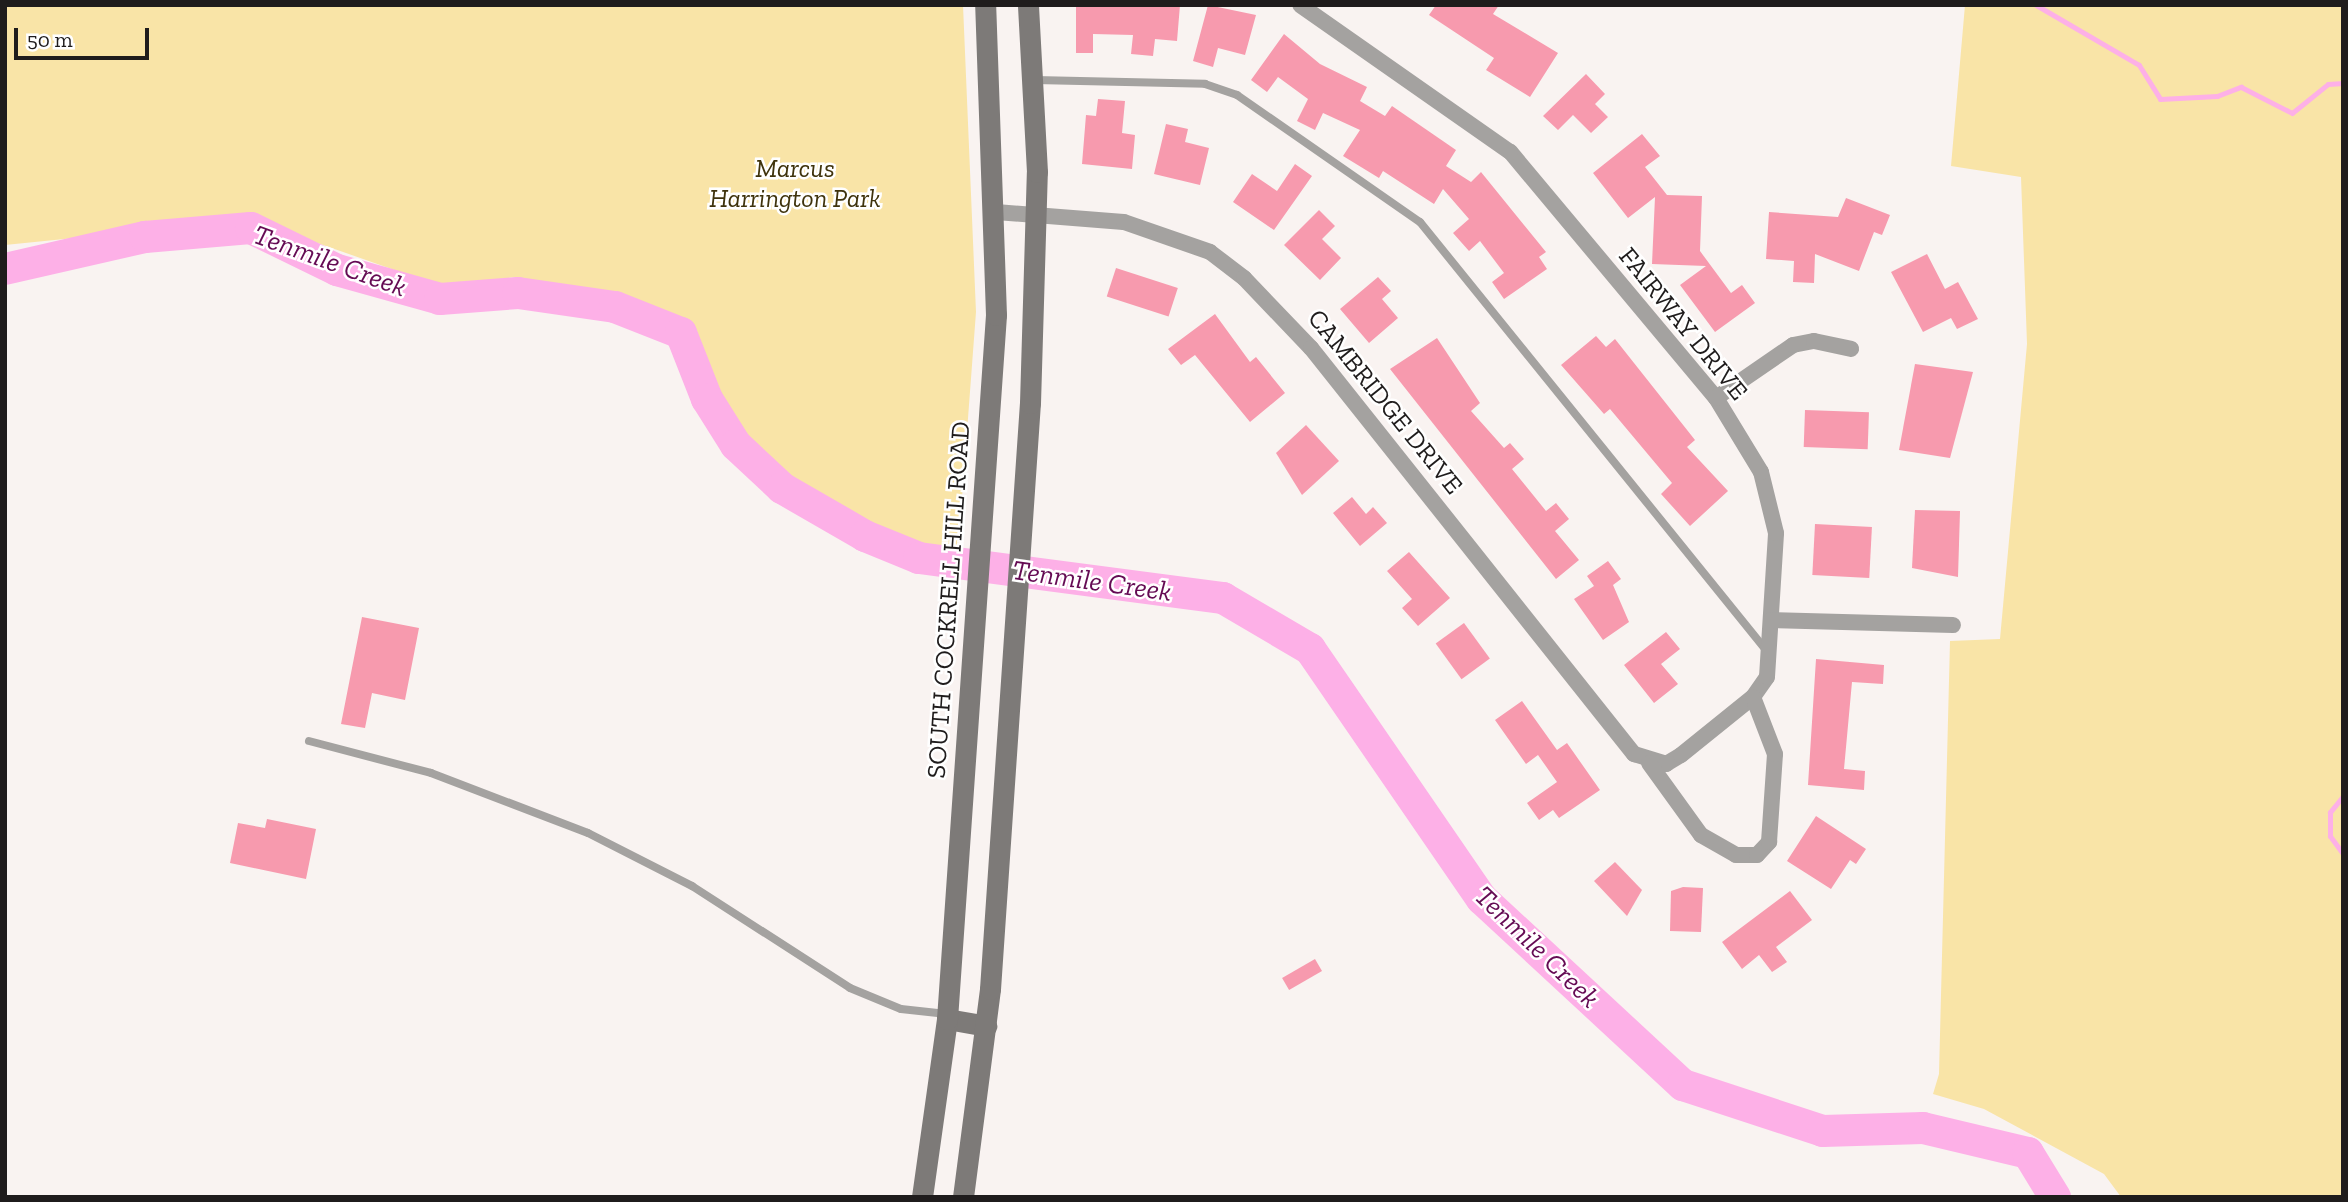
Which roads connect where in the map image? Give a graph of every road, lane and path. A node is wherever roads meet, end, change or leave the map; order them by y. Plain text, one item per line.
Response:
1 (985, 5) edge
2 (1028, 5) edge
3 (1300, 5) edge
4 (1032, 80) junction
5 (996, 212) junction
6 (1036, 214) junction
7 (1851, 349) dead end
8 (1716, 398) junction
9 (1771, 620) junction
10 (1954, 625) dead end
11 (1771, 656) junction
12 (1753, 698) junction
13 (309, 741) dead end
14 (1649, 763) junction
15 (947, 1017) junction
16 (986, 1026) junction
17 (922, 1197) edge
18 (963, 1197) edge

1 - 5 main road, SOUTH COCKRELL HILL ROAD
2 - 4 main road
3 - 8 street, FAIRWAY DRIVE
4 - 6 main road
4 - 11 lane
5 - 6 street, CAMBRIDGE DRIVE
5 - 15 main road, SOUTH COCKRELL HILL ROAD
6 - 14 street, CAMBRIDGE DRIVE
6 - 16 main road
7 - 8 street
8 - 9 street, FAIRWAY DRIVE
9 - 10 street
9 - 11 street
11 - 12 street
12 - 14 street
12 - 14 street, CAMBRIDGE DRIVE
13 - 15 lane
15 - 16 main road
15 - 17 main road, SOUTH COCKRELL HILL ROAD
16 - 18 main road

